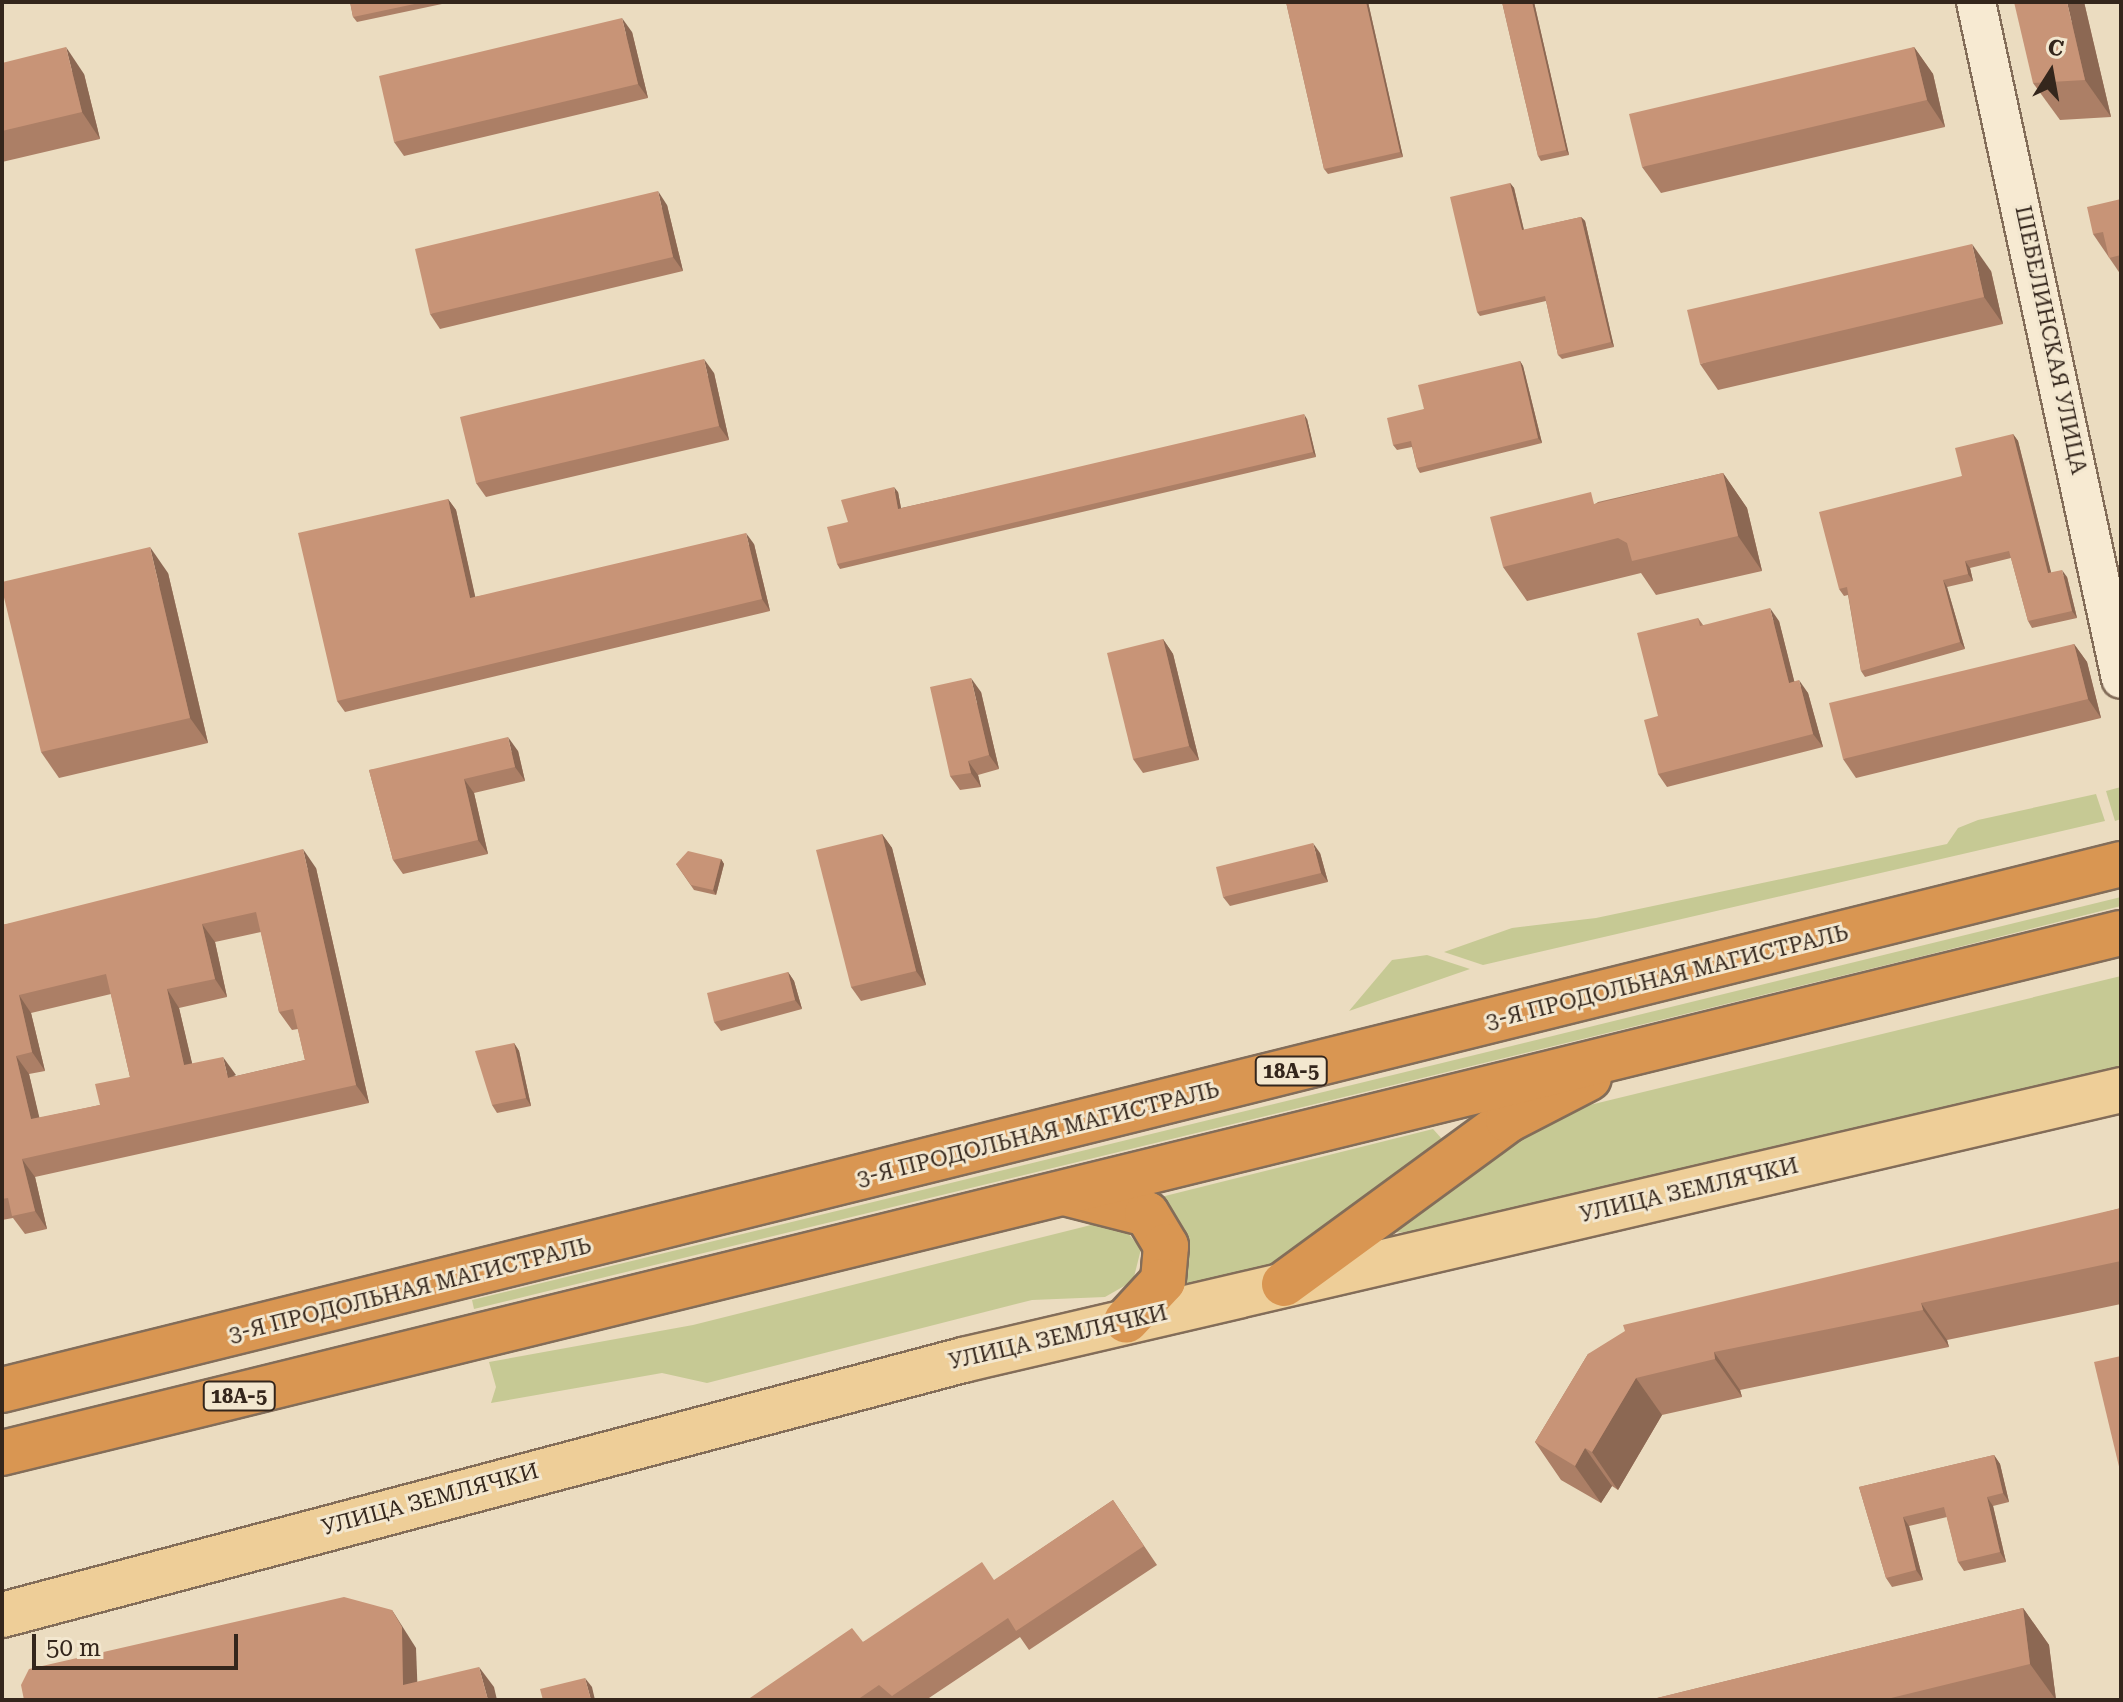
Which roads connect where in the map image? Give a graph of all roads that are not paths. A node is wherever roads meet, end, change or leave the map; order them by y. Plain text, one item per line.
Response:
1 (1976, 2) edge
2 (2121, 679) edge
3 (2121, 864) edge
4 (2121, 933) edge
5 (1652, 1044) junction
6 (2121, 1090) edge
7 (1058, 1192) junction
8 (1284, 1284) junction
9 (1126, 1321) junction
10 (2, 1390) edge
11 (2, 1453) edge
12 (2, 1615) edge

1 - 2 street, ШЕБЕЛИНСКАЯ УЛИЦА
3 - 10 highway, 3-Я ПРОДОЛЬНАЯ МАГИСТРАЛЬ / 18А-5
4 - 5 highway, 18А-5
5 - 7 highway, 18А-5
5 - 8 highway
6 - 8 main road, УЛИЦА ЗЕМЛЯЧКИ
7 - 9 highway
7 - 11 highway, 18А-5
8 - 9 main road, УЛИЦА ЗЕМЛЯЧКИ
9 - 12 main road, УЛИЦА ЗЕМЛЯЧКИ

